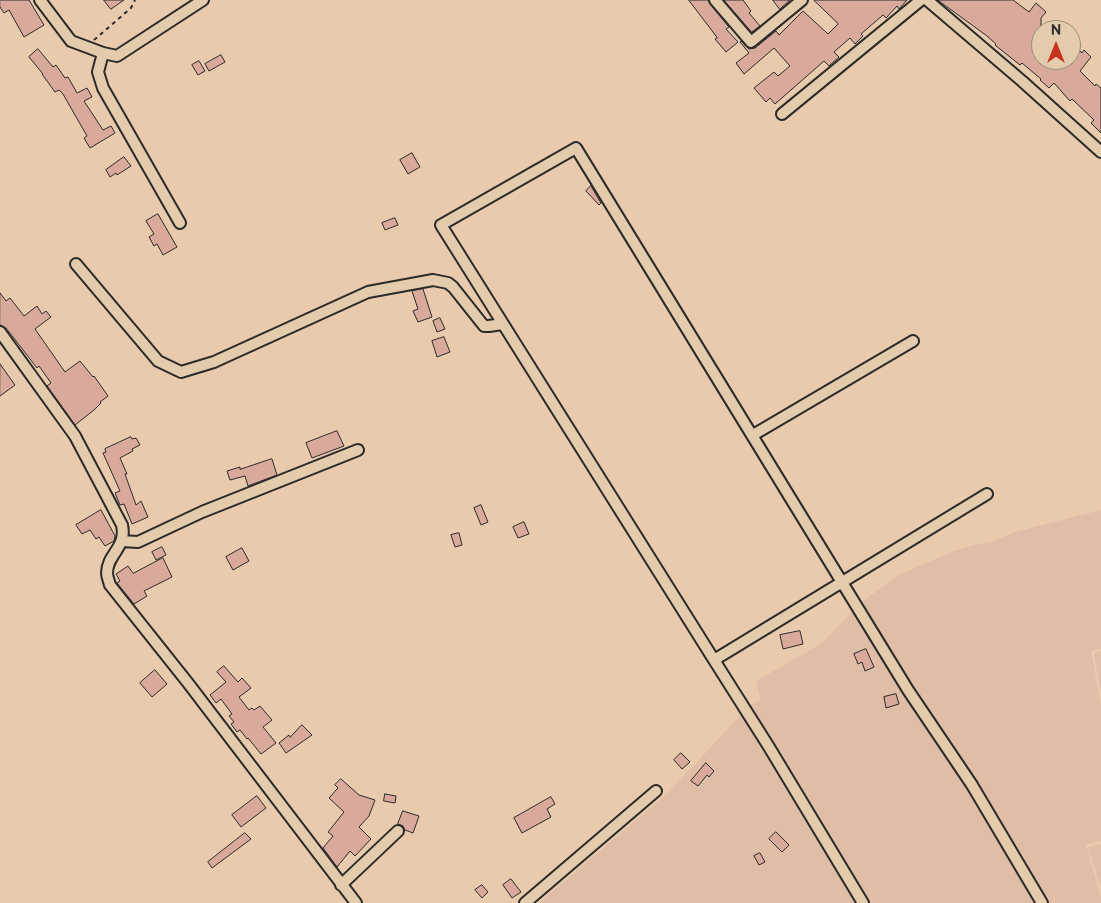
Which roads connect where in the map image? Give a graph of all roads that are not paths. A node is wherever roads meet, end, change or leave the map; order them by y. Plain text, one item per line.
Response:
1 (40, 0) edge
2 (203, 0) edge
3 (715, 0) edge
4 (802, 0) edge
5 (921, 0) edge
6 (927, 0) edge
7 (103, 53) junction
8 (782, 114) dead end
9 (1101, 152) edge
10 (180, 223) dead end
11 (76, 264) dead end
12 (502, 324) junction
13 (0, 332) edge
14 (913, 341) dead end
15 (753, 435) junction
16 (358, 450) dead end
17 (987, 494) dead end
18 (122, 541) junction
19 (843, 582) junction
20 (714, 660) junction
21 (656, 792) dead end
22 (398, 831) dead end
23 (341, 884) junction
24 (356, 903) edge
25 (525, 903) edge
26 (863, 903) edge
27 (1042, 903) edge

1 - 7 street
2 - 7 street
3 - 4 street
5 - 8 street
6 - 9 street
7 - 10 street
11 - 12 street
12 - 15 street
12 - 20 street
13 - 18 street
14 - 15 street
15 - 19 street
16 - 18 street
17 - 19 street
18 - 23 street
19 - 20 street
19 - 27 street
20 - 26 street
21 - 25 street
22 - 23 street
23 - 24 street

